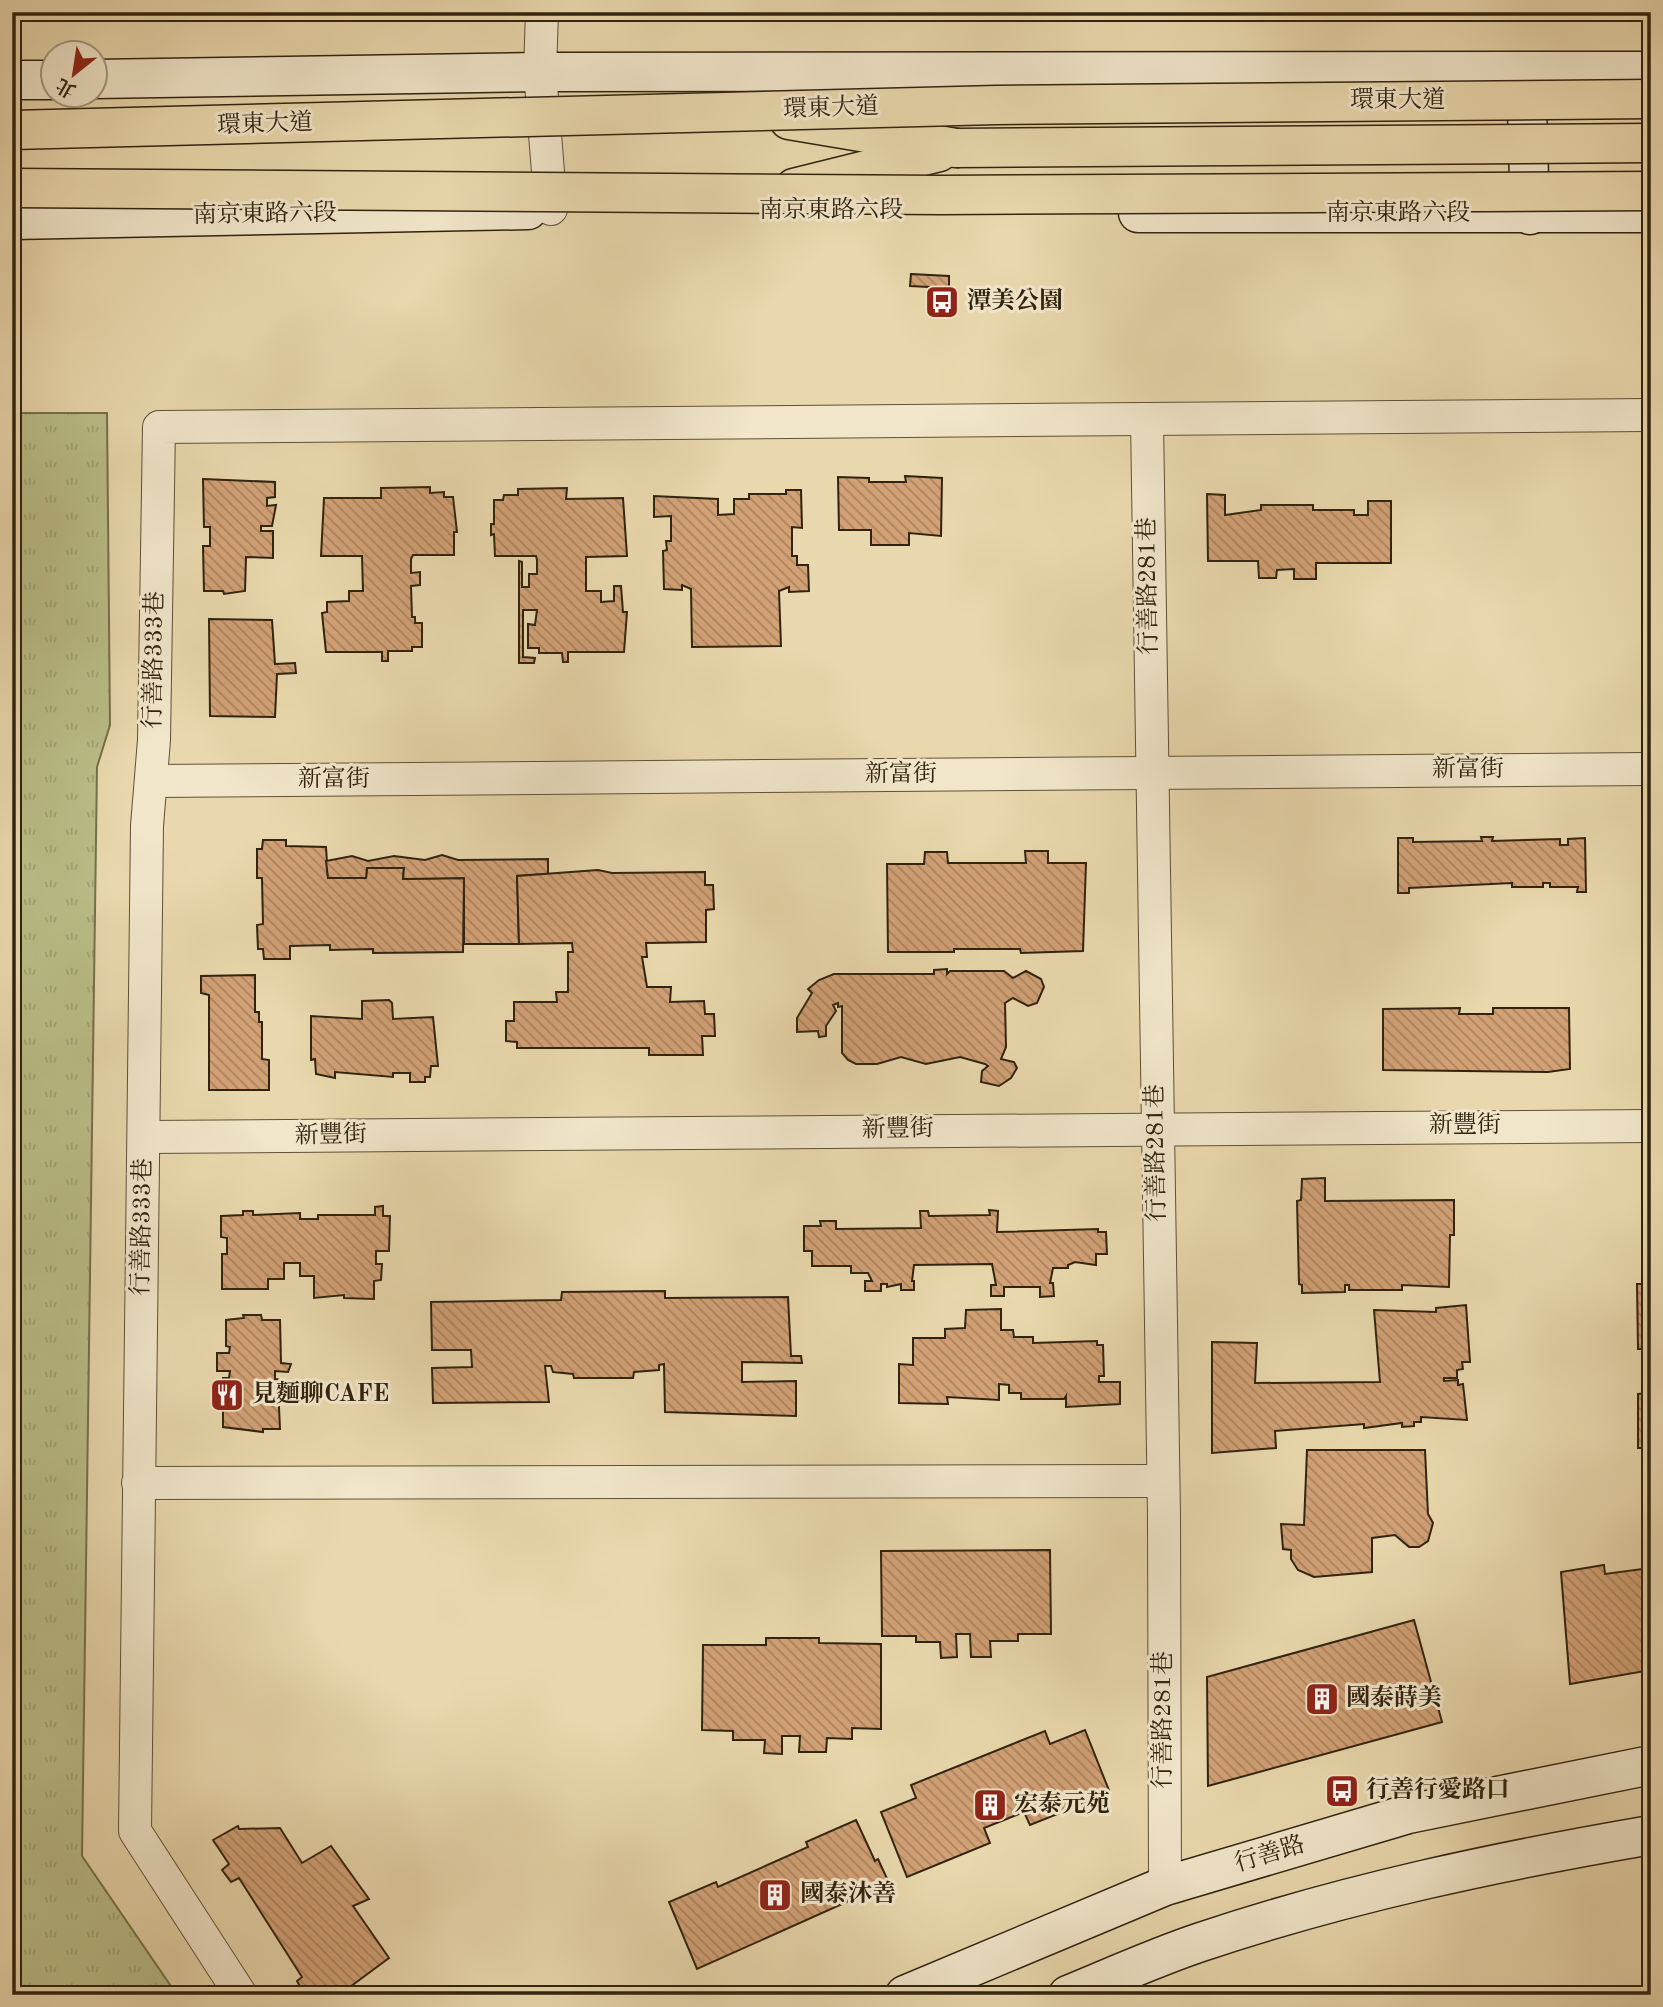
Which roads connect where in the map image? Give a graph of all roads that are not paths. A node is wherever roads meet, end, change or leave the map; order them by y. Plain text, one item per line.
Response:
1 (542, 12) edge
2 (1651, 71) edge
3 (540, 72) junction
4 (1526, 72) junction
5 (108, 79) edge
6 (12, 80) edge
7 (38, 80) edge
8 (1651, 99) edge
9 (741, 112) junction
10 (12, 130) edge
11 (1651, 143) edge
12 (956, 148) junction
13 (12, 188) edge
14 (1651, 191) edge
15 (768, 194) junction
16 (551, 209) junction
17 (1651, 213) edge
18 (1530, 215) junction
19 (12, 220) edge
20 (1651, 415) edge
21 (1147, 420) junction
22 (1651, 769) edge
23 (1152, 773) junction
24 (151, 781) junction
25 (1651, 1126) edge
26 (1157, 1127) junction
27 (145, 1137) junction
28 (1163, 1481) junction
29 (138, 1483) junction
30 (1651, 1765) edge
31 (1651, 1835) edge
32 (1165, 1886) junction
33 (241, 1995) edge
34 (905, 1995) edge
35 (1068, 1995) edge

1 - 3 street
2 - 4 main road
3 - 4 main road
3 - 5 main road
3 - 16 street
4 - 18 main road
6 - 7 main road
8 - 9 highway, 環東大道, bridge
9 - 10 highway, 環東大道, bridge
9 - 12 highway, bridge
11 - 12 highway, bridge
12 - 15 highway, bridge
13 - 15 highway, bridge
14 - 15 highway, bridge
16 - 18 main road, 南京東路六段
16 - 19 main road, 南京東路六段
17 - 18 main road, 南京東路六段
20 - 21 street
21 - 23 street, 行善路281巷
21 - 24 street, 行善路333巷
22 - 23 street, 新富街
23 - 24 street, 新富街
23 - 26 street, 行善路281巷
24 - 27 street, 行善路333巷
25 - 26 street, 新豐街
26 - 27 street, 新豐街
26 - 28 street, 行善路281巷
27 - 29 street, 行善路333巷
28 - 29 street
28 - 32 street, 行善路281巷
29 - 33 street, 行善路333巷
30 - 32 main road, 行善路
31 - 35 main road
32 - 34 main road, 行善路

